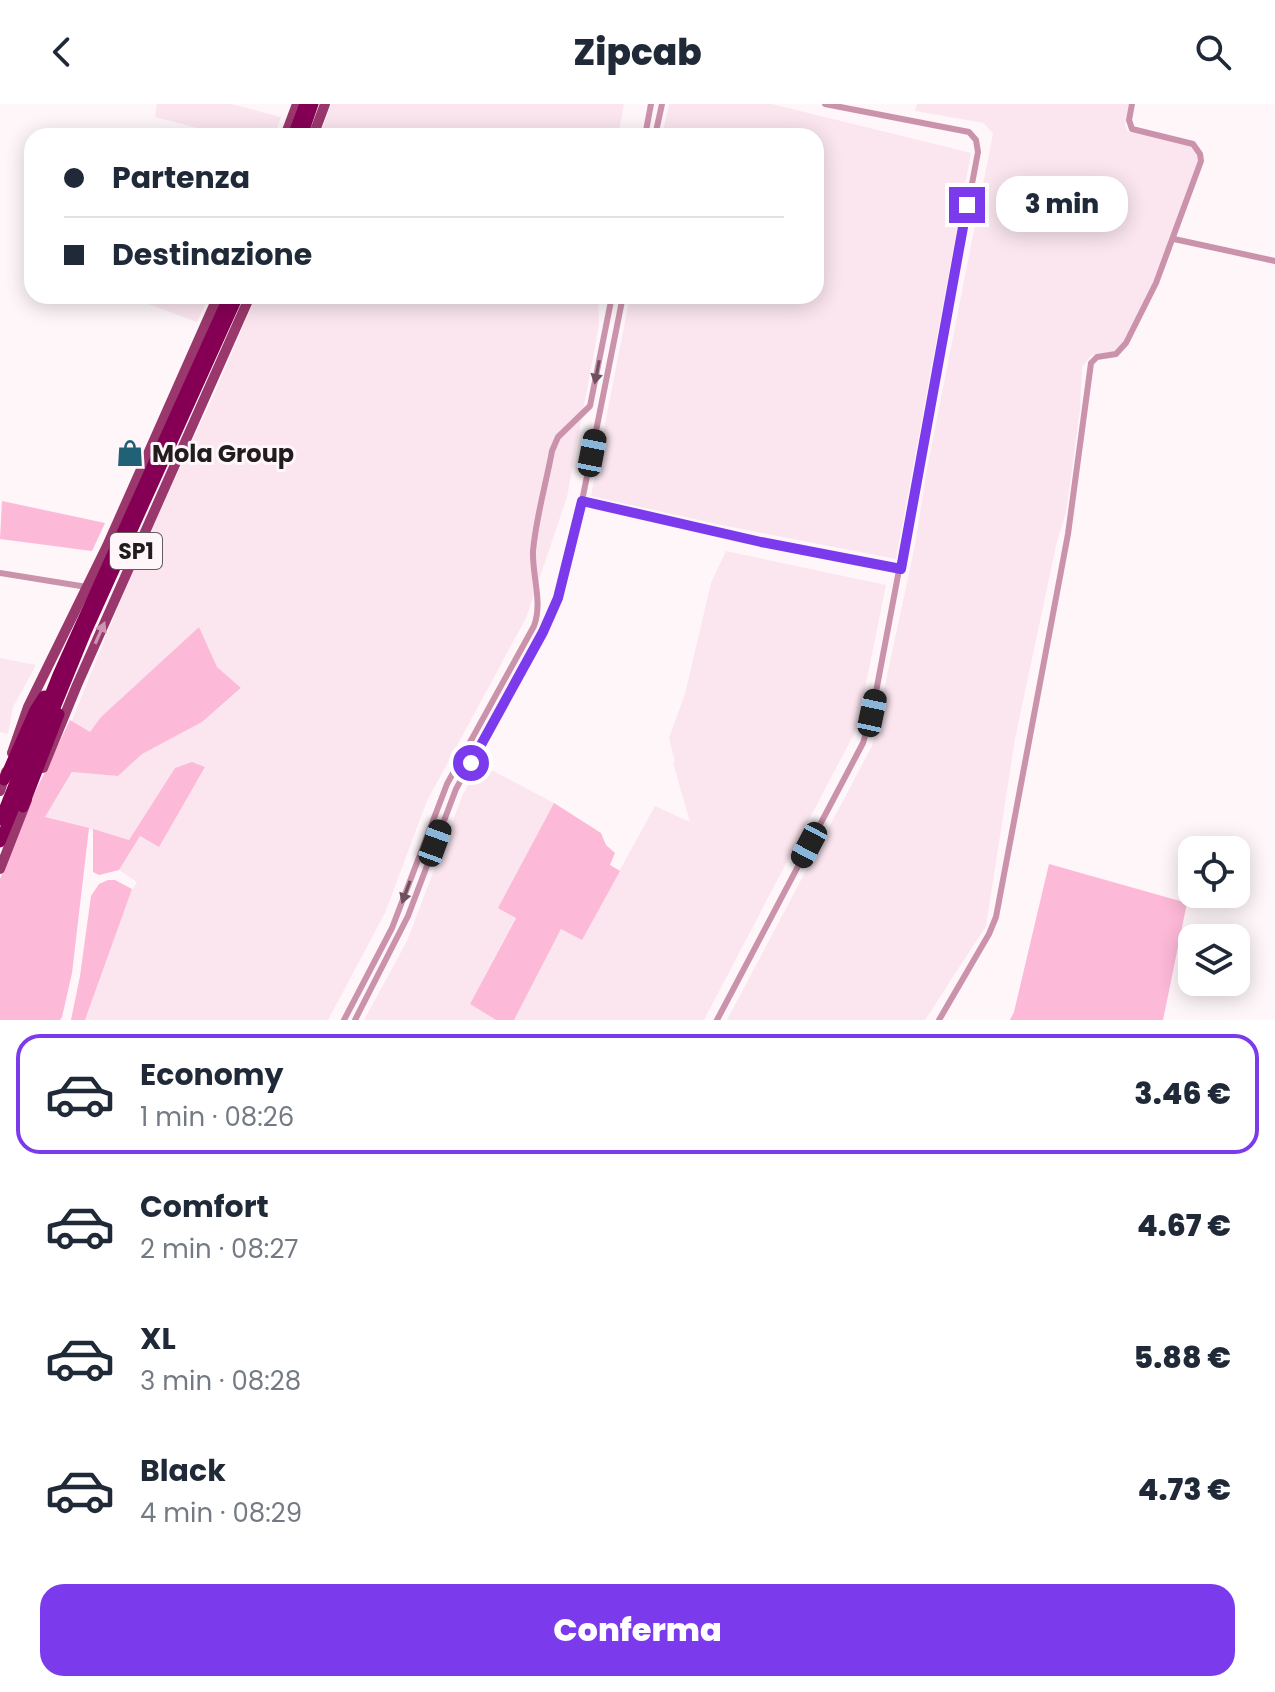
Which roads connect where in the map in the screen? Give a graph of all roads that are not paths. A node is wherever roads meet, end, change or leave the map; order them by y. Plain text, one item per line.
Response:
1 (297, 104) edge
2 (305, 104) edge
3 (313, 104) edge
4 (325, 104) edge
5 (651, 104) edge
6 (662, 104) edge
7 (825, 104) edge
8 (1132, 104) edge
9 (288, 128) edge
10 (296, 128) edge
11 (305, 128) edge
12 (316, 128) edge
13 (646, 128) edge
14 (657, 128) edge
15 (1174, 239) junction
16 (1275, 261) edge
17 (214, 304) edge
18 (225, 304) edge
19 (234, 304) edge
20 (246, 304) edge
21 (610, 304) edge
22 (621, 304) edge
23 (582, 501) junction
24 (901, 569) junction
25 (0, 573) edge
26 (87, 587) junction
27 (86, 632) junction
28 (58, 675) junction
29 (2, 786) edge
30 (23, 807) junction
31 (0, 820) edge
32 (0, 842) edge
33 (0, 869) edge
34 (344, 1020) edge
35 (355, 1020) edge
36 (717, 1020) edge
37 (939, 1020) edge

1 - 9 main road
2 - 10 highway
3 - 11 highway
4 - 12 main road
5 - 13 street
6 - 14 street
7 - 24 street
8 - 15 street
15 - 16 street
15 - 37 street
17 - 26 main road, SP1
18 - 28 highway
19 - 27 highway
30 -> 20 main road, SP1
21 -> 34 street
22 - 23 street
23 - 24 street
23 - 35 street
24 - 36 street
25 - 26 street
26 - 29 main road, SP1
27 - 30 highway
27 - 32 highway
28 - 29 highway
28 - 31 highway
30 - 33 main road, SP1

